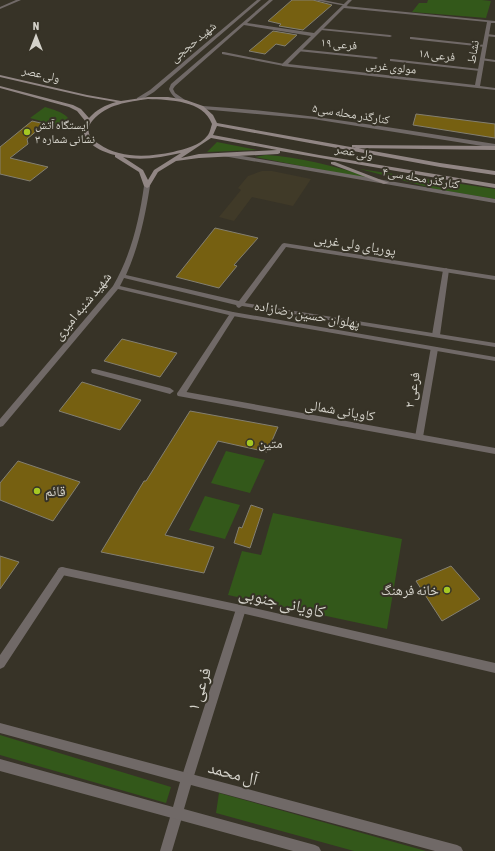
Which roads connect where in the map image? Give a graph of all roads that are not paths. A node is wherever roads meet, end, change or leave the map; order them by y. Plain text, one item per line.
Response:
1 (19, 0) edge
2 (259, 0) edge
3 (271, 0) edge
4 (316, 0) edge
5 (350, 0) edge
6 (344, 6) junction
7 (0, 8) edge
8 (489, 22) junction
9 (495, 22) edge
10 (243, 24) junction
11 (321, 29) junction
12 (315, 35) junction
13 (486, 35) junction
14 (390, 36) dead end
15 (495, 36) edge
16 (412, 38) dead end
17 (485, 46) junction
18 (299, 50) junction
19 (224, 53) dead end
20 (376, 58) dead end
21 (482, 59) junction
22 (392, 60) dead end
23 (495, 61) edge
24 (284, 65) junction
25 (480, 70) junction
26 (0, 76) edge
27 (0, 87) edge
28 (477, 87) junction
29 (495, 89) edge
30 (139, 99) junction
31 (124, 101) junction
32 (183, 101) junction
33 (202, 108) junction
34 (88, 121) junction
35 (214, 124) junction
36 (210, 136) junction
37 (325, 145) junction
38 (495, 147) edge
39 (193, 148) junction
40 (291, 151) junction
41 (110, 152) junction
42 (225, 155) junction
43 (319, 157) junction
44 (168, 162) junction
45 (495, 173) edge
46 (386, 183) junction
47 (147, 186) junction
48 (495, 186) edge
49 (495, 201) edge
50 (446, 270) junction
51 (123, 276) junction
52 (495, 278) edge
53 (116, 287) junction
54 (241, 304) junction
55 (233, 314) junction
56 (436, 335) junction
57 (495, 345) edge
58 (434, 349) junction
59 (495, 359) edge
60 (95, 371) dead end
61 (170, 392) dead end
62 (0, 424) edge
63 (419, 437) junction
64 (495, 451) edge
65 (241, 609) junction
66 (0, 664) edge
67 (495, 668) edge
68 (0, 728) edge
69 (0, 765) edge
70 (187, 779) junction
71 (177, 814) junction
72 (166, 851) edge
73 (315, 851) edge
74 (457, 851) edge

1 - 7 street
2 - 30 street, شهید حججی
3 - 10 street, شهید حججی
4 - 6 street
5 - 6 street
6 - 8 street
6 - 11 street
8 - 9 street
8 - 13 street, نشاط
10 - 12 street
10 - 32 street, شهید حججی
11 - 12 street
11 - 14 street
12 - 18 street
13 - 15 street
13 - 17 street, نشاط
16 - 17 street
17 - 21 street, نشاط
18 - 20 street, فرعی ۱۹
18 - 24 street
19 - 24 street, مولوی غربی
21 - 23 street
21 - 25 street, نشاط
22 - 25 street, فرعی ۱۸
24 - 28 street, مولوی غربی
25 - 28 street, نشاط
26 - 31 main road, ولی عصر
27 - 34 main road, ولی عصر
28 - 29 street, مولوی غربی
30 - 31 main road
30 - 32 main road
31 - 34 main road
32 - 33 main road
33 - 35 main road
33 - 38 street, کنارگذر محله سی۵
34 - 41 main road
35 - 36 main road
35 - 37 main road, ولی عصر
36 - 39 main road
36 - 40 main road, ولی عصر
37 - 38 main road
37 - 45 main road, ولی عصر
39 - 41 main road
39 - 44 main road
40 - 42 main road
40 - 43 main road, ولی عصر
41 - 47 main road
42 - 44 main road
42 - 46 street, کنارگذر محله سی۴
43 - 46 main road
43 - 48 main road, ولی عصر
44 - 47 main road
46 - 49 street, کنارگذر محله سی۴
47 - 51 street, شهید شنبه امیری
50 - 52 street, پوریای ولی غربی
50 - 54 street, پوریای ولی غربی
50 - 56 street
51 - 53 street, شهید شنبه امیری
51 - 54 street, پهلوان حسین رضازاده
53 - 55 street, پهلوان حسین رضازاده
53 - 62 street, شهید شنبه امیری
54 - 55 street
54 - 56 street, پهلوان حسین رضازاده
55 - 58 street, پهلوان حسین رضازاده
55 - 63 street, کاویانی شمالی
56 - 57 street, پهلوان حسین رضازاده
56 - 58 street, فرعی ۲
58 - 59 street, پهلوان حسین رضازاده
58 - 63 street, فرعی ۲
60 - 61 street
63 - 64 street, کاویانی شمالی
65 - 66 street, کاویانی جنوبی
65 - 67 street, کاویانی جنوبی
65 - 70 street, فرعی ۱
68 - 70 street, آل محمد
69 - 71 street
70 - 71 street, فرعی ۱
70 - 74 street, آل محمد
71 - 72 street
71 - 73 street

